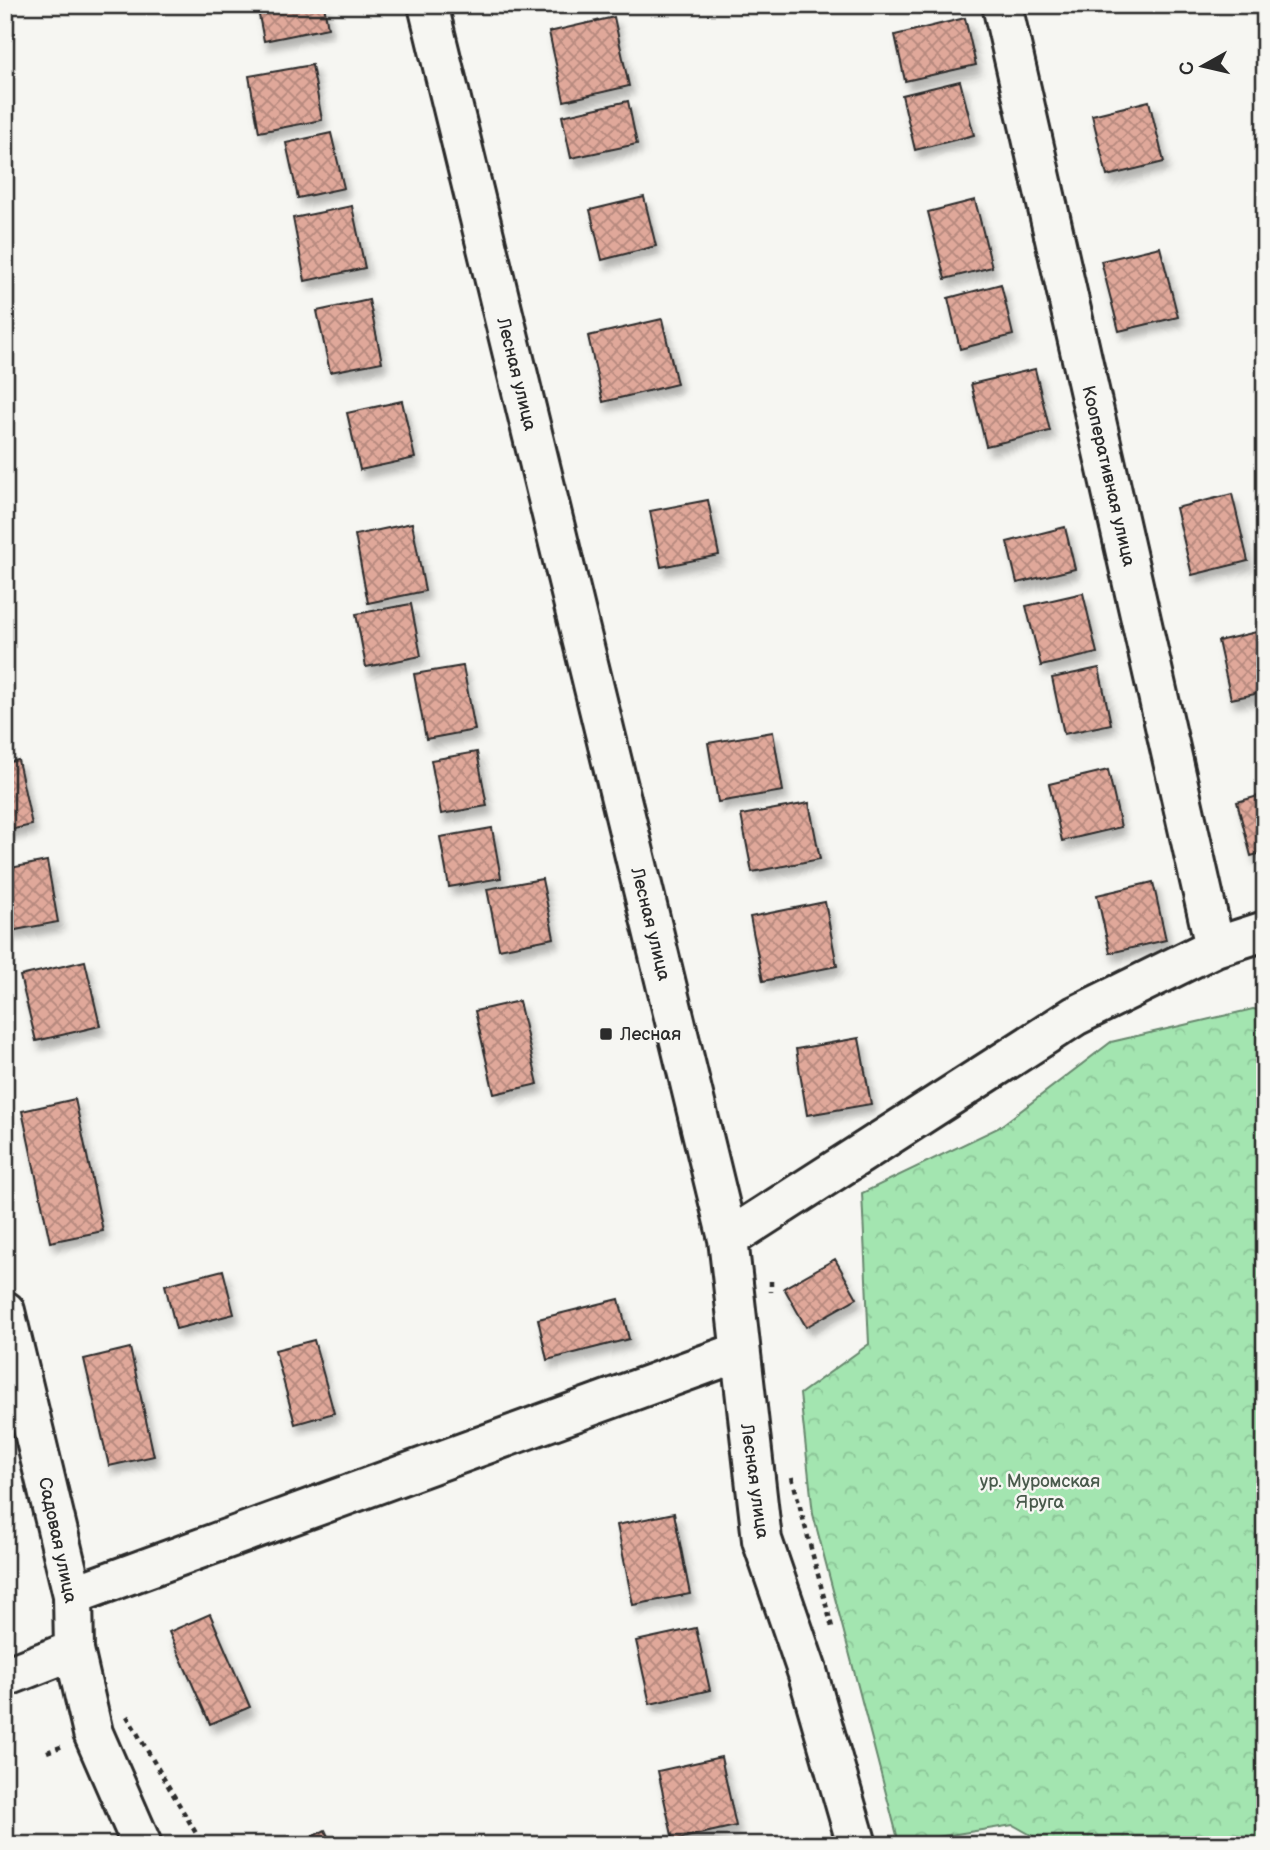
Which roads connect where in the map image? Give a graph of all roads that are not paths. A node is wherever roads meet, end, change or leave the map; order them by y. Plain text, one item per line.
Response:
1 (428, 5) edge
2 (1002, 5) edge
3 (1265, 932) edge
4 (1215, 947) junction
5 (728, 1240) junction
6 (5, 1311) edge
7 (739, 1352) junction
8 (73, 1595) junction
9 (74, 1650) junction
10 (5, 1676) edge
11 (142, 1845) edge
12 (857, 1845) edge

1 - 5 street, Лесная улица
2 - 4 street, Кооперативная улица
3 - 4 street
4 - 5 street
5 - 7 street, Лесная улица
6 - 8 street, Садовая улица
7 - 8 street
7 - 12 street, Лесная улица
8 - 9 street, Садовая улица
9 - 10 street
9 - 11 street, Садовая улица

